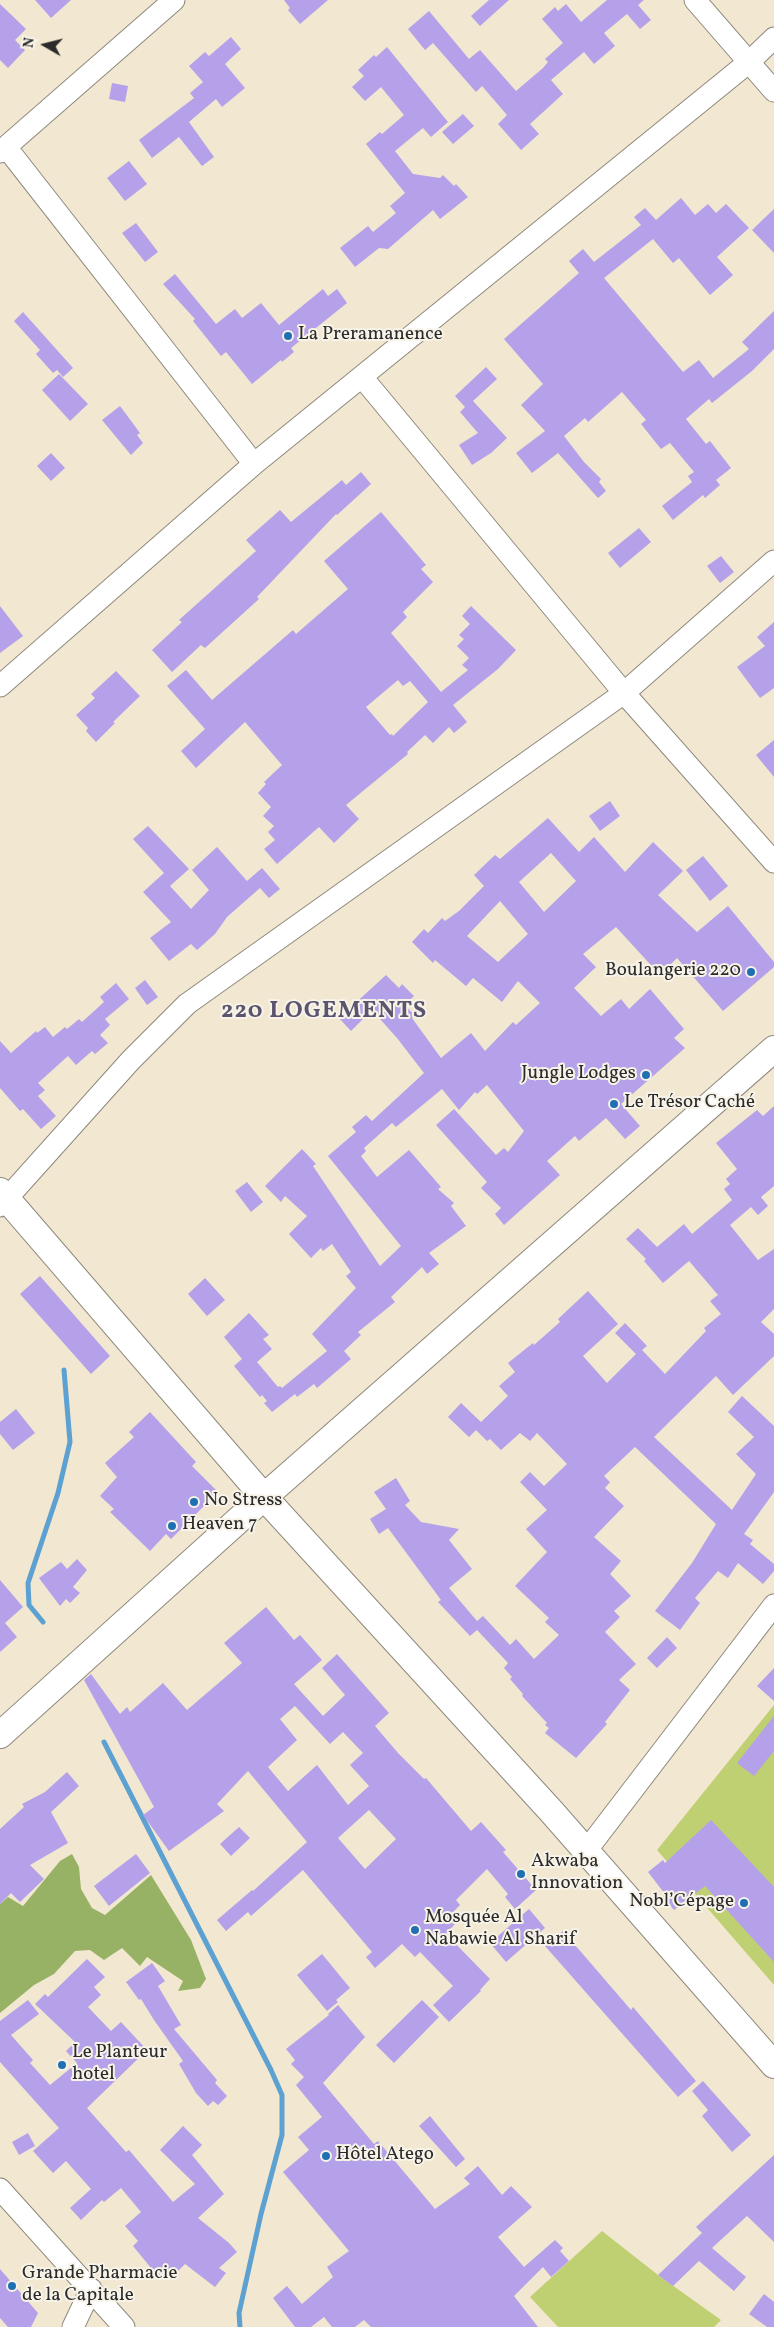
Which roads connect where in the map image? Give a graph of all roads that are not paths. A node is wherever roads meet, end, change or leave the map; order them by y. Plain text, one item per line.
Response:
1 (174, 0) edge
2 (695, 0) edge
3 (774, 38) edge
4 (749, 62) junction
5 (774, 90) edge
6 (3, 149) edge
7 (362, 377) junction
8 (254, 464) junction
9 (774, 561) edge
10 (0, 686) edge
11 (624, 693) junction
12 (774, 862) edge
13 (774, 1049) edge
14 (2, 1199) edge
15 (264, 1497) junction
16 (774, 1605) edge
17 (0, 1735) edge
18 (586, 1850) junction
19 (774, 2065) edge
20 (0, 2189) edge
21 (91, 2289) junction
22 (73, 2327) edge
23 (124, 2327) edge

1 - 6 street
2 - 4 street
3 - 4 street
4 - 5 street
4 - 7 street
6 - 8 street
7 - 8 street
7 - 11 street
8 - 10 street
9 - 11 street
11 - 12 street
11 - 14 street
13 - 15 street
14 - 15 street
15 - 17 street
15 - 18 street
16 - 18 street
18 - 19 street
20 - 21 street
21 - 22 street
21 - 23 street

